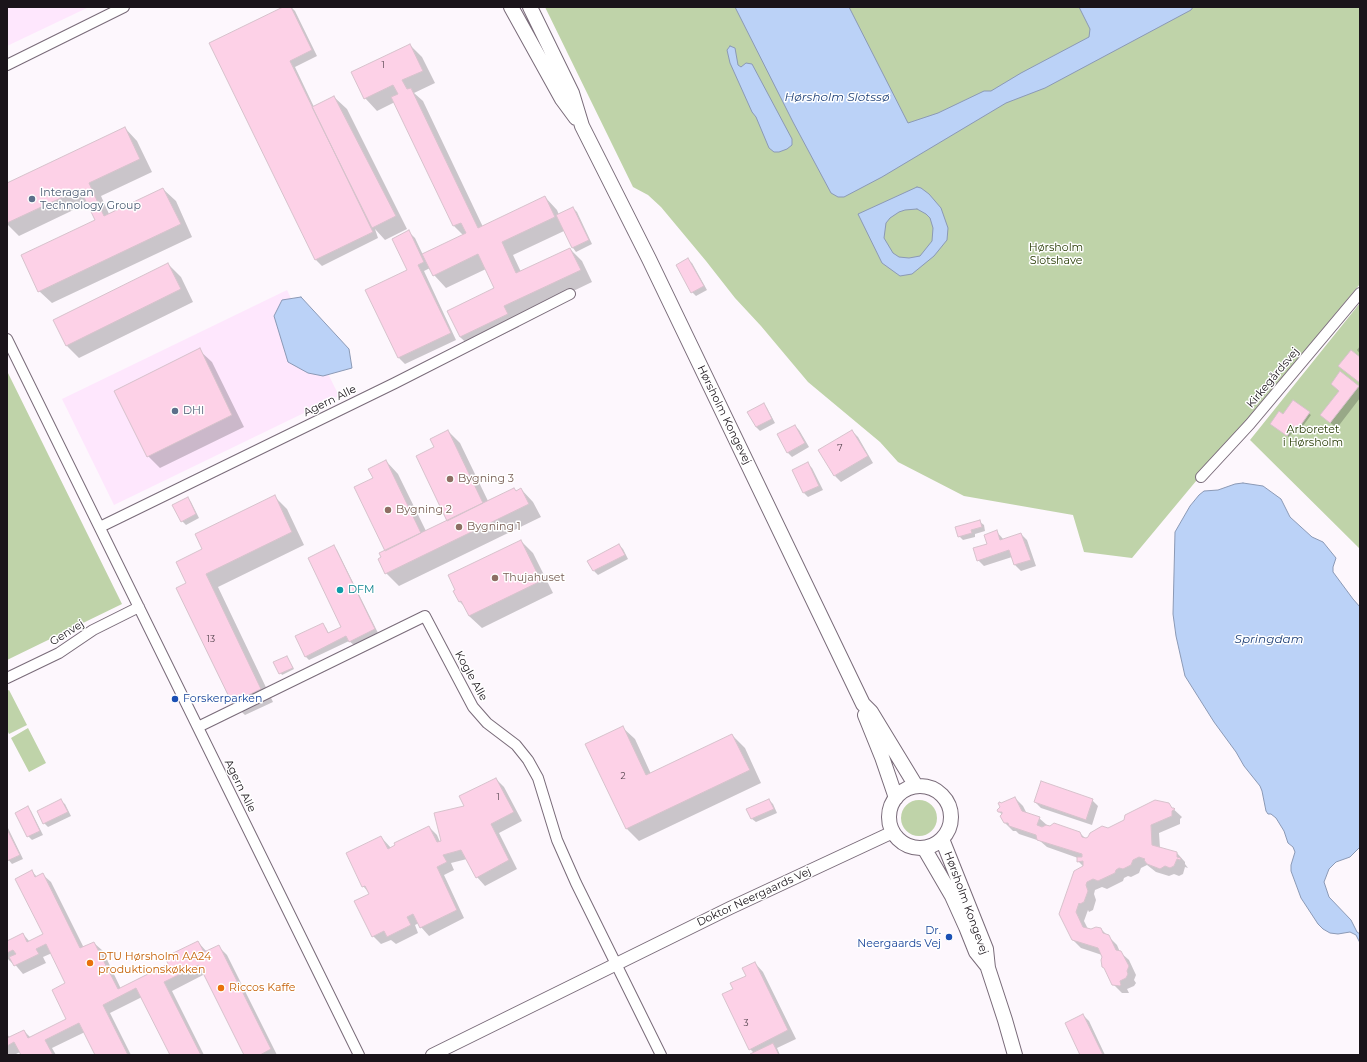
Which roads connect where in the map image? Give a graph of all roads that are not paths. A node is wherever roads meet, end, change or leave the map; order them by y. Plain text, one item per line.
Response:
1 (124, 7) edge
2 (511, 7) edge
3 (530, 7) edge
4 (7, 65) edge
5 (582, 126) junction
6 (1360, 293) edge
7 (570, 294) dead end
8 (7, 339) edge
9 (1201, 477) dead end
10 (100, 527) junction
11 (139, 606) junction
12 (7, 678) edge
13 (864, 704) junction
14 (198, 727) junction
15 (916, 786) junction
16 (896, 798) junction
17 (893, 832) junction
18 (942, 839) junction
19 (924, 848) junction
20 (616, 964) junction
21 (988, 968) junction
22 (359, 1055) edge
23 (432, 1055) edge
24 (661, 1055) edge
25 (1015, 1055) edge

1 - 4 street
2 - 5 main road, Hørsholm Kongevej
3 - 5 main road, Hørsholm Kongevej
5 - 13 main road, Hørsholm Kongevej
6 - 9 street, Kirkegårdsvej
7 - 10 street, Agern Alle
8 - 10 street, Agern Alle
10 - 11 street, Agern Alle
11 - 12 street, Genvej
11 - 14 street, Agern Alle
13 - 15 main road, Hørsholm Kongevej
13 - 16 main road, Hørsholm Kongevej
14 - 20 street, Kogle Alle
14 - 22 street, Agern Alle
15 - 16 main road
15 - 18 main road
16 - 17 main road
17 - 19 main road
17 - 20 street, Doktor Neergaards Vej
18 - 19 main road
18 - 21 main road, Hørsholm Kongevej
19 - 21 main road, Hørsholm Kongevej
20 - 23 street, Doktor Neergaards Vej
20 - 24 street
21 - 25 main road, Hørsholm Kongevej

